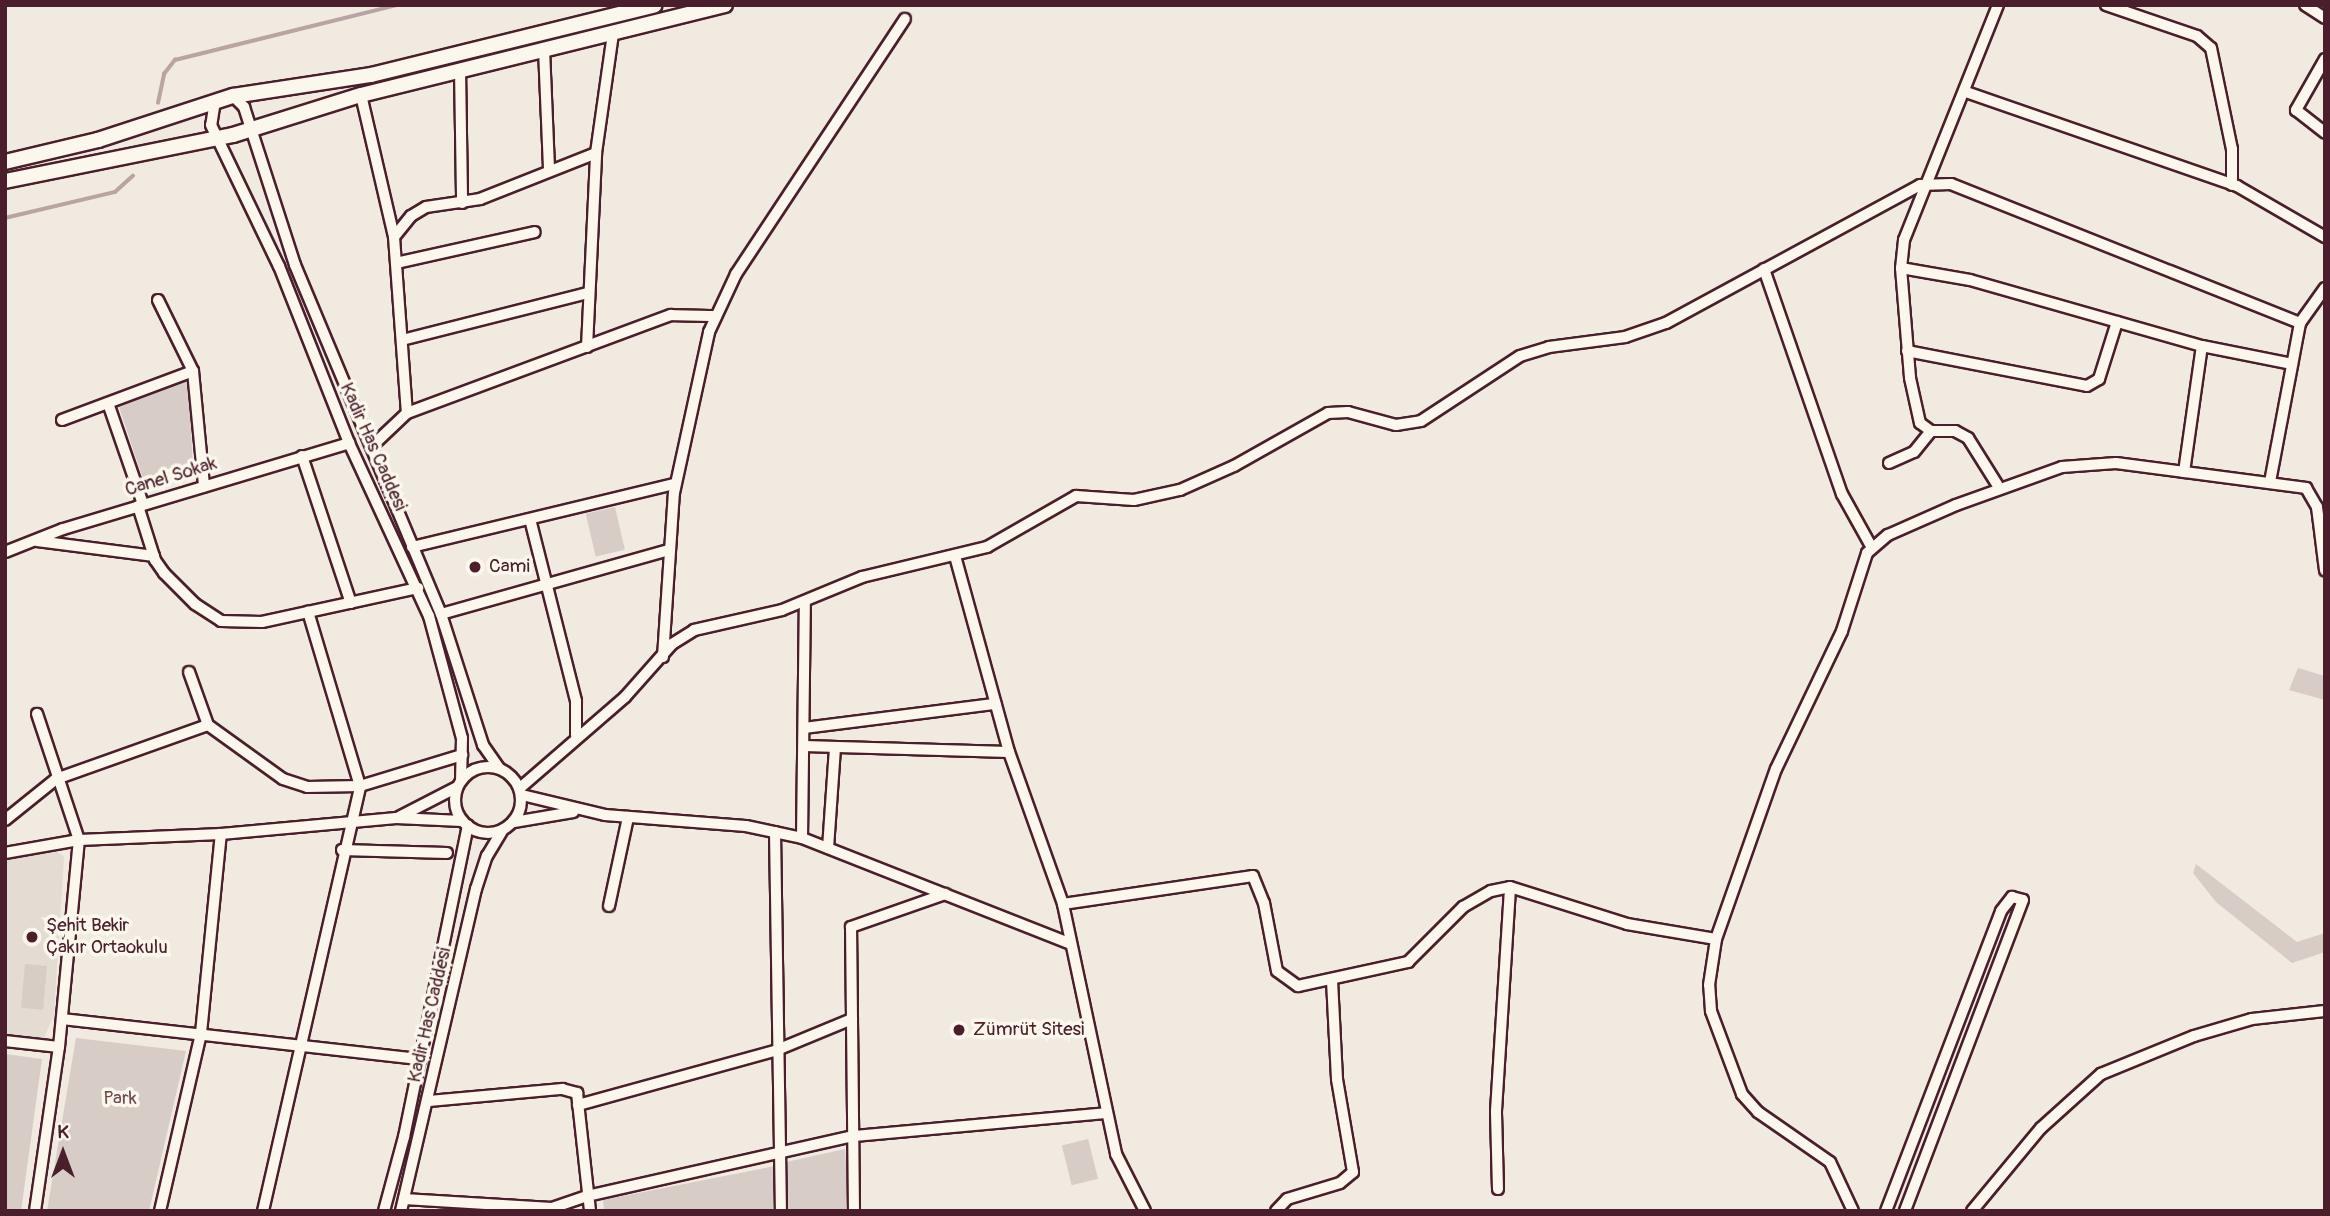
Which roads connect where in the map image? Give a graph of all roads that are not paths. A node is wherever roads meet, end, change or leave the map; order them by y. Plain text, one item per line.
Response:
1 (656, 5) edge
2 (725, 5) edge
3 (1998, 5) edge
4 (2106, 5) edge
5 (2305, 5) edge
6 (2325, 18) edge
7 (905, 19) dead end
8 (613, 33) junction
9 (544, 49) junction
10 (2325, 59) edge
11 (460, 69) junction
12 (1966, 92) junction
13 (360, 95) junction
14 (233, 96) junction
15 (215, 101) junction
16 (251, 129) junction
17 (2325, 133) edge
18 (216, 138) junction
19 (596, 153) junction
20 (5, 162) edge
21 (549, 170) junction
22 (5, 181) edge
23 (1928, 183) junction
24 (2232, 185) junction
25 (462, 202) junction
26 (536, 232) dead end
27 (394, 237) junction
28 (2325, 237) edge
29 (396, 263) junction
30 (1901, 268) junction
31 (1764, 270) junction
32 (2325, 288) edge
33 (588, 293) junction
34 (158, 300) dead end
35 (716, 316) junction
36 (2118, 322) junction
37 (2300, 323) junction
38 (402, 341) junction
39 (2202, 346) junction
40 (587, 347) junction
41 (1908, 351) junction
42 (2292, 364) junction
43 (193, 371) junction
44 (108, 403) junction
45 (407, 413) junction
46 (62, 420) dead end
47 (1931, 430) junction
48 (349, 443) junction
49 (371, 447) junction
50 (302, 456) junction
51 (1889, 463) dead end
52 (2185, 471) junction
53 (2270, 482) junction
54 (675, 484) junction
55 (204, 486) junction
56 (2000, 489) junction
57 (141, 505) junction
58 (530, 519) junction
59 (34, 540) junction
60 (412, 547) junction
61 (1872, 548) junction
62 (669, 550) junction
63 (5, 552) edge
64 (955, 555) junction
65 (154, 556) junction
66 (2325, 570) edge
67 (545, 583) junction
68 (418, 588) junction
69 (805, 601) junction
70 (351, 603) junction
71 (308, 612) junction
72 (441, 614) junction
73 (663, 657) junction
74 (189, 672) dead end
75 (995, 704) junction
76 (37, 714) dead end
77 (208, 725) junction
78 (804, 727) junction
79 (576, 735) junction
80 (804, 746) junction
81 (835, 747) junction
82 (1009, 752) junction
83 (462, 755) junction
84 (500, 769) junction
85 (56, 779) junction
86 (459, 784) junction
87 (360, 786) junction
88 (521, 792) junction
89 (583, 811) junction
90 (628, 817) junction
91 (396, 818) junction
92 (5, 820) edge
93 (514, 822) junction
94 (352, 823) junction
95 (465, 824) junction
96 (502, 831) junction
97 (775, 832) junction
98 (221, 834) junction
99 (803, 838) junction
100 (79, 839) junction
101 (828, 848) junction
102 (342, 850) junction
103 (5, 853) edge
104 (447, 853) dead end
105 (1510, 887) junction
106 (945, 894) junction
107 (1063, 904) junction
108 (609, 906) dead end
109 (1716, 939) junction
110 (1069, 943) junction
111 (1332, 981) junction
112 (2325, 1011) edge
113 (852, 1019) junction
114 (62, 1020) junction
115 (201, 1033) junction
116 (5, 1041) edge
117 (300, 1043) junction
118 (59, 1047) junction
119 (777, 1050) junction
120 (421, 1059) junction
121 (429, 1101) junction
122 (578, 1105) junction
123 (1106, 1113) junction
124 (854, 1136) junction
125 (778, 1153) junction
126 (1498, 1189) dead end
127 (587, 1196) junction
128 (404, 1199) junction
129 (497, 1208) edge
130 (35, 1211) edge
131 (160, 1211) edge
132 (263, 1211) edge
133 (384, 1211) edge
134 (401, 1211) edge
135 (590, 1211) edge
136 (781, 1211) edge
137 (854, 1211) edge
138 (1145, 1211) edge
139 (1276, 1211) edge
140 (1853, 1211) edge
141 (1886, 1211) edge
142 (1905, 1211) edge
143 (1972, 1211) edge

1 - 14 main road
2 - 8 main road
3 - 12 street
4 - 24 street
5 - 6 street
7 - 35 street
8 - 9 main road
8 - 19 street
9 - 11 main road
9 - 21 street
10 - 17 street
11 - 13 main road
11 - 25 street
12 - 23 street
12 - 24 street
13 - 16 main road
13 - 27 street
14 - 15 main road
14 - 16 street, Kadir Has Caddesi
15 - 18 street
15 - 20 main road
16 - 18 main road
16 - 49 street, Kadir Has Caddesi
18 - 22 main road
18 - 48 street, Kadir Has Caddesi
19 - 21 street
19 - 33 street
21 - 25 street
23 - 30 street
23 - 31 street
23 - 37 street
24 - 28 street
25 - 27 street
26 - 29 street
27 - 29 street
29 - 38 street
30 - 36 street
30 - 41 street
31 - 61 street
31 - 64 street
32 - 37 street
33 - 38 street
33 - 40 street
34 - 43 street
35 - 40 street
35 - 54 street
36 - 39 street
36 - 41 street
37 - 42 street
38 - 45 street
39 - 42 street
39 - 52 street
40 - 45 street
41 - 47 street
42 - 53 street
43 - 44 street
43 - 55 street
44 - 46 street
44 - 57 street
45 - 49 street
47 - 51 street
47 - 56 street
48 - 50 street, Canel Sokak
48 - 68 street, Kadir Has Caddesi
49 - 60 street, Kadir Has Caddesi
50 - 55 street, Canel Sokak
50 - 70 street
52 - 53 street
52 - 56 street
53 - 66 street
54 - 58 street
54 - 62 street
55 - 57 street, Canel Sokak
56 - 61 street
57 - 59 street, Canel Sokak
57 - 65 street
58 - 60 street
58 - 67 street
59 - 63 street, Canel Sokak
59 - 65 street
60 - 72 street, Kadir Has Caddesi
61 - 109 street
62 - 67 street
62 - 73 street
64 - 69 street
64 - 75 street
65 - 71 street
67 - 72 street
67 - 79 street
68 - 70 street
68 - 83 street, Kadir Has Caddesi
69 - 73 street
69 - 78 street
70 - 71 street
71 - 87 street
72 - 84 street, Kadir Has Caddesi
73 - 79 street
74 - 77 street
75 - 78 street
75 - 82 street
76 - 85 street
77 - 85 street
77 - 87 street
78 - 80 street
79 - 88 street
80 - 81 street
80 - 99 street
81 - 82 street
81 - 101 street
82 - 107 street
83 - 86 street, Kadir Has Caddesi
83 - 87 street
84 - 86 street
84 - 88 street
85 - 92 street
85 - 100 street
86 - 91 street
86 - 95 street
87 - 94 street
88 - 89 street
88 - 93 street
89 - 90 street
89 - 93 street
90 - 97 street
90 - 108 street
91 - 94 street
91 - 95 street
93 - 96 street
94 - 98 street
94 - 102 street
95 - 96 street
95 - 120 street, Kadir Has Caddesi
96 - 121 street, Kadir Has Caddesi
97 - 99 street
97 - 119 street
98 - 100 street
98 - 115 street
99 - 101 street
100 - 103 street
100 - 114 street
101 - 106 street
102 - 104 street
102 - 117 street
105 - 109 street
105 - 111 street
105 - 126 street
106 - 110 street
106 - 113 street
107 - 110 street
107 - 111 street
109 - 140 street
110 - 123 street
111 - 139 street
112 - 143 street
113 - 119 street
113 - 124 street
114 - 115 street
114 - 118 street
115 - 117 street
115 - 131 street
116 - 118 street
117 - 120 street
117 - 132 street
118 - 130 street
119 - 122 street
119 - 125 street
120 - 133 street, Kadir Has Caddesi
121 - 122 street
121 - 128 street, Kadir Has Caddesi
122 - 127 street
123 - 124 street
123 - 138 street
124 - 125 street
124 - 137 street
125 - 127 street
125 - 136 street
127 - 129 street
127 - 135 street
128 - 129 street
128 - 134 street, Kadir Has Caddesi
141 - 142 street

